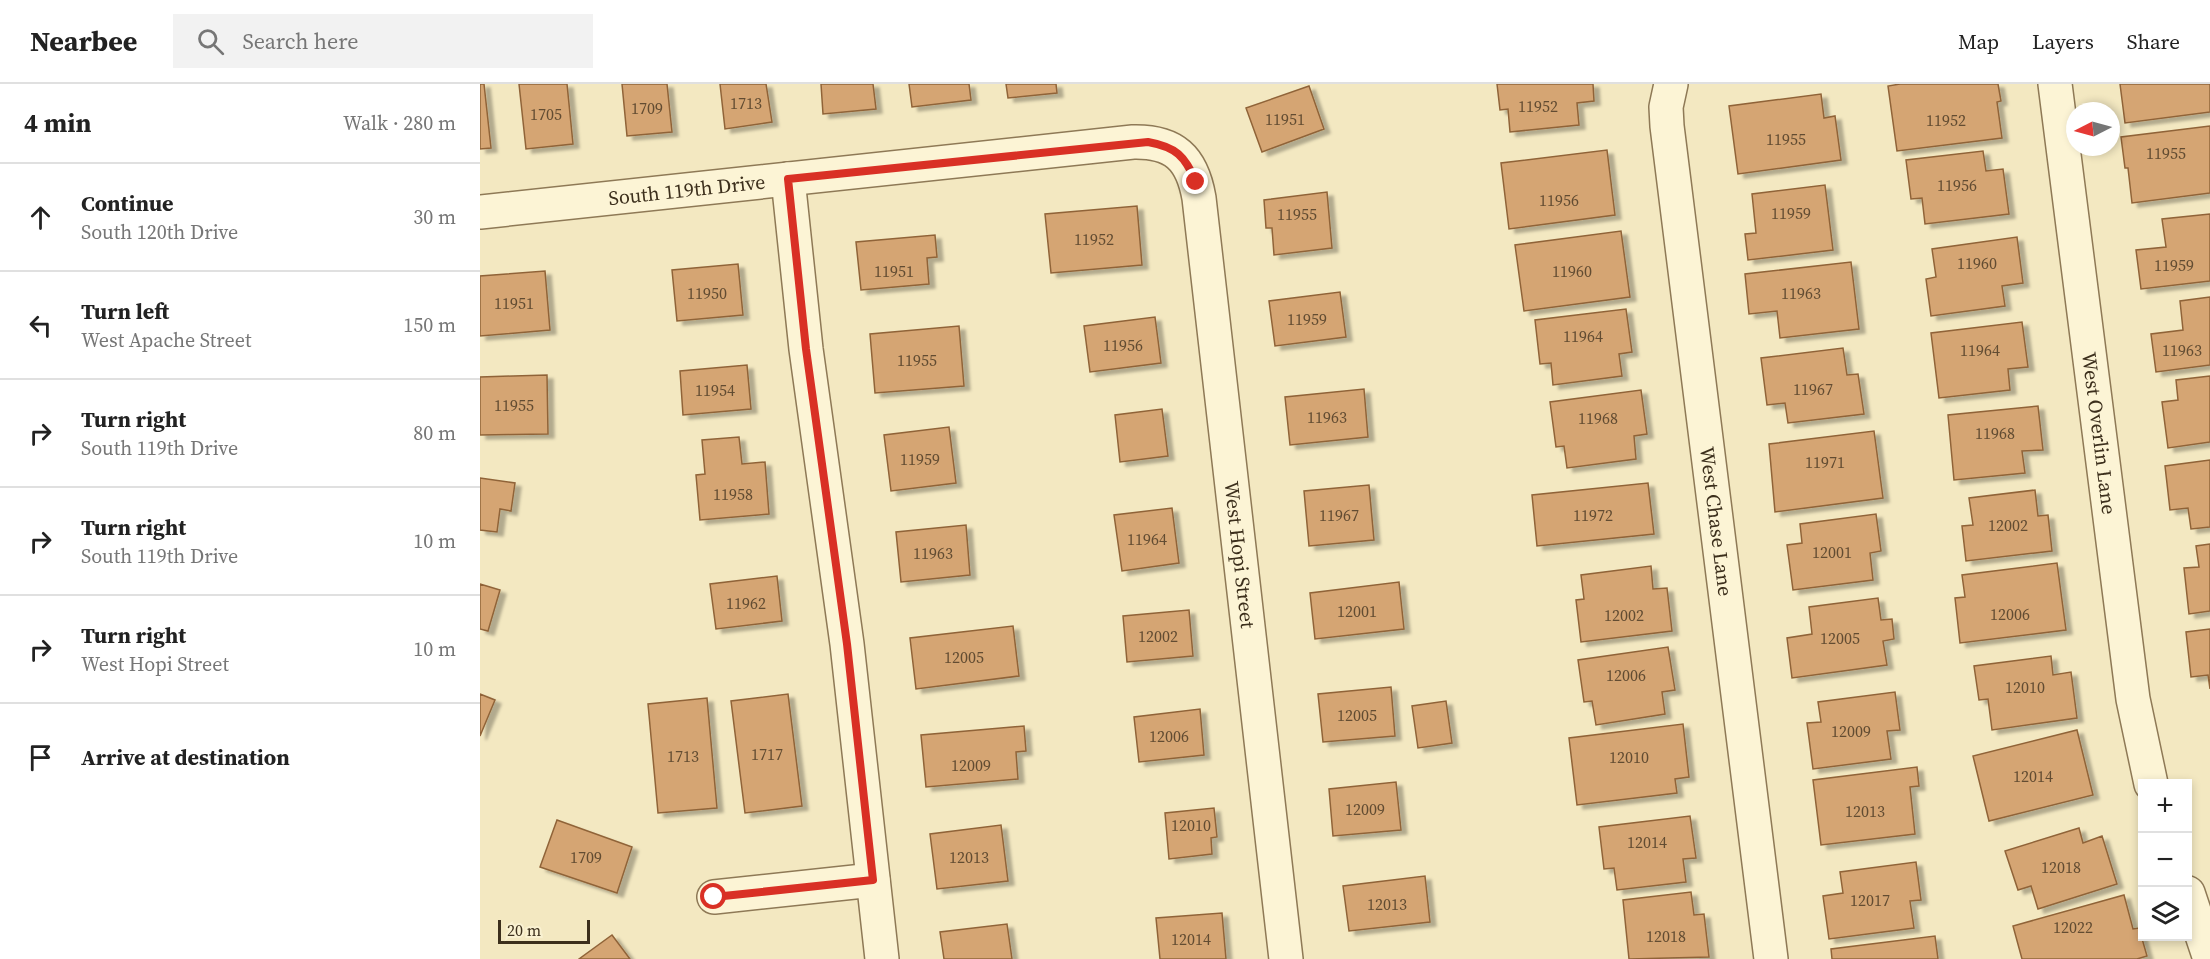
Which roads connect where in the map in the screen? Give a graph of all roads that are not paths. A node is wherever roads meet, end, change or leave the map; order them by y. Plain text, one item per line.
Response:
1 (1671, 84) edge
2 (2055, 84) edge
3 (1179, 154) joint
4 (788, 179) junction
5 (480, 212) edge
6 (2150, 779) edge
7 (873, 880) junction
8 (714, 897) dead end
9 (2192, 907) edge
10 (882, 959) edge
11 (1286, 959) edge
12 (1771, 959) edge
13 (2210, 959) edge

1 - 12 street, West Chase Lane
2 - 6 street, West Overlin Lane
3 - 4 street, South 119th Drive
3 - 11 street, West Hopi Street
4 - 5 street, South 119th Drive
4 - 7 street
7 - 8 street
7 - 10 street
9 - 13 street

